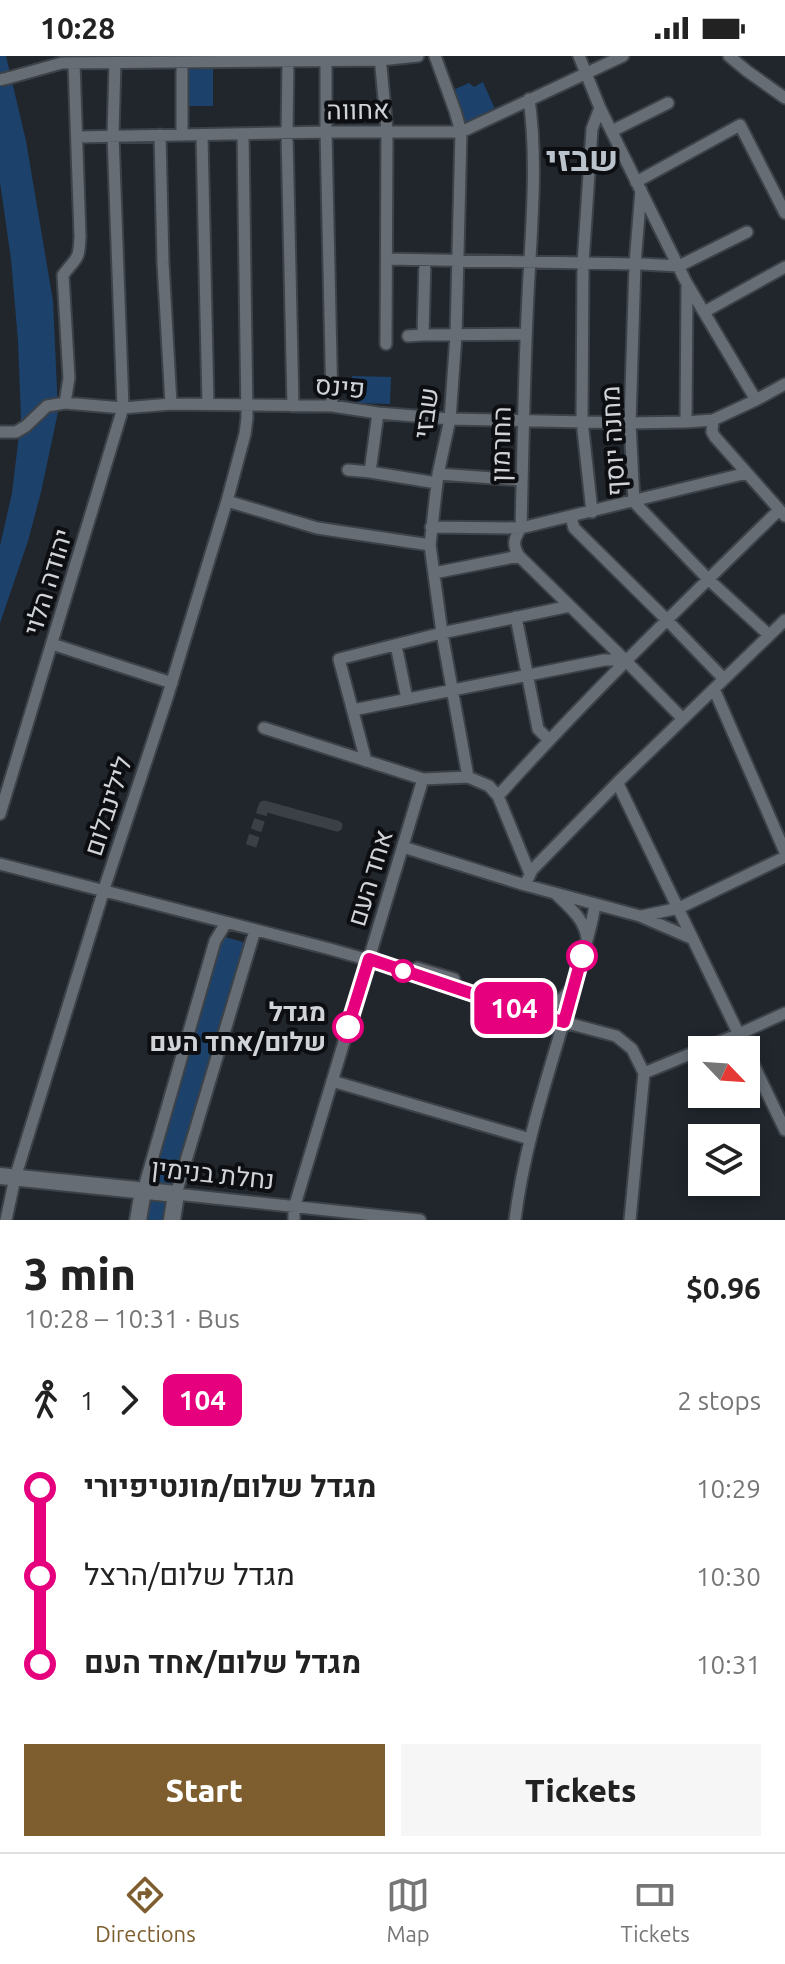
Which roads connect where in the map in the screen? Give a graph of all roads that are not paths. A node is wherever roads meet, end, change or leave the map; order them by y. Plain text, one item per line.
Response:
1 (418, 56) edge
2 (435, 56) edge
3 (579, 56) edge
4 (623, 56) edge
5 (729, 56) edge
6 (380, 58) edge
7 (326, 59) edge
8 (66, 61) edge
9 (288, 62) junction
10 (115, 63) junction
11 (182, 63) junction
12 (587, 73) junction
13 (4, 79) edge
14 (785, 98) edge
15 (529, 99) junction
16 (668, 103) dead end
17 (600, 108) junction
18 (612, 131) junction
19 (326, 132) junction
20 (387, 132) junction
21 (461, 132) junction
22 (243, 134) junction
23 (287, 134) junction
24 (113, 135) junction
25 (160, 135) junction
26 (182, 135) junction
27 (202, 136) junction
28 (77, 137) junction
29 (639, 186) junction
30 (785, 213) edge
31 (747, 232) dead end
32 (387, 259) junction
33 (425, 260) junction
34 (458, 261) junction
35 (530, 262) junction
36 (583, 263) junction
37 (638, 264) junction
38 (679, 266) junction
39 (785, 267) edge
40 (686, 282) junction
41 (704, 312) junction
42 (526, 334) junction
43 (423, 335) junction
44 (456, 335) junction
45 (408, 336) dead end
46 (386, 344) dead end
47 (785, 384) edge
48 (756, 400) junction
49 (65, 403) junction
50 (171, 404) junction
51 (208, 404) junction
52 (247, 405) junction
53 (293, 406) junction
54 (332, 406) junction
55 (123, 408) junction
56 (378, 413) junction
57 (450, 419) junction
58 (522, 420) junction
59 (713, 420) junction
60 (582, 421) junction
61 (686, 422) junction
62 (630, 423) junction
63 (0, 432) edge
64 (348, 470) dead end
65 (370, 472) junction
66 (747, 473) junction
67 (438, 478) junction
68 (522, 480) junction
69 (227, 501) junction
70 (634, 502) junction
71 (592, 512) junction
72 (782, 513) edge
73 (571, 517) junction
74 (431, 527) junction
75 (521, 528) junction
76 (430, 545) junction
77 (519, 556) junction
78 (434, 573) junction
79 (708, 579) junction
80 (570, 606) junction
81 (516, 617) junction
82 (666, 619) junction
83 (785, 620) edge
84 (442, 633) junction
85 (769, 635) junction
86 (52, 644) junction
87 (396, 645) junction
88 (625, 660) junction
89 (528, 675) junction
90 (724, 679) junction
91 (172, 683) junction
92 (714, 689) junction
93 (452, 690) junction
94 (407, 699) junction
95 (353, 710) junction
96 (683, 719) junction
97 (264, 728) dead end
98 (548, 739) junction
99 (366, 761) junction
100 (468, 777) junction
101 (423, 779) junction
102 (619, 781) junction
103 (498, 796) junction
104 (0, 814) edge
105 (403, 847) junction
106 (785, 855) edge
107 (0, 864) edge
108 (527, 880) junction
109 (104, 891) junction
110 (556, 893) junction
111 (596, 906) junction
112 (679, 908) junction
113 (640, 916) junction
114 (226, 923) junction
115 (255, 930) junction
116 (587, 938) junction
117 (692, 939) junction
118 (369, 959) junction
119 (394, 964) tunnel mouth
120 (416, 972) tunnel mouth
121 (452, 983) tunnel mouth
122 (574, 986) junction
123 (785, 1013) edge
124 (564, 1022) junction
125 (739, 1034) junction
126 (644, 1073) junction
127 (332, 1081) junction
128 (785, 1130) edge
129 (530, 1139) junction
130 (8, 1177) edge
131 (143, 1191) junction
132 (176, 1194) junction
133 (294, 1214) edge
134 (6, 1220) edge
135 (138, 1220) edge
136 (172, 1220) edge
137 (420, 1220) edge
138 (515, 1220) edge
139 (630, 1220) edge

1 - 6 street
2 - 21 street, שבזי
3 - 12 street
4 - 12 street, אחווה
5 - 14 street
6 - 7 street
6 - 20 street
7 - 9 street
7 - 19 street
8 - 10 street
8 - 13 street
8 - 28 street
9 - 11 street
9 - 23 street
10 - 11 street
10 - 24 street, יהודה הלוי
11 - 26 street
12 - 15 street, אחווה
12 - 17 street
15 - 21 street, אחווה
15 - 35 street, החרמון
16 - 18 street
17 - 18 street
17 - 36 street
18 - 29 street
19 - 20 street, אחווה
19 - 23 street, אחווה
19 - 54 street
20 - 21 street, אחווה
20 - 32 street
21 - 34 street, שבזי
22 - 23 street, אחווה
22 - 27 street, אחווה
22 - 52 street, לילינבלום
23 - 53 street
24 - 25 street, אחווה
24 - 28 street, אחווה
24 - 55 street, יהודה הלוי
25 - 26 street, אחווה
25 - 50 street
26 - 27 street, אחווה
27 - 51 street
28 - 49 street
29 - 30 street
29 - 37 street, מחנה יוסף
29 - 38 street
31 - 38 street
32 - 33 street
32 - 46 street
33 - 34 street
33 - 43 street
34 - 35 street
34 - 44 street, שבזי
35 - 36 street
35 - 42 street, החרמון
36 - 37 street
36 - 60 street
37 - 38 street
37 - 62 street, מחנה יוסף
38 - 40 street
39 - 41 street
40 - 41 street
40 - 61 street
41 - 48 street
42 - 44 street
42 - 58 street, החרמון
43 - 44 street
43 - 45 street
44 - 57 street, שבזי
47 - 48 street
48 - 59 street
49 - 55 street, פינס
49 - 63 street
50 - 51 street, פינס
50 - 55 street, פינס
51 - 52 street, פינס
52 - 53 street, פינס
52 - 69 street, לילינבלום
53 - 54 street, פינס
54 - 56 street, פינס
55 - 86 street, יהודה הלוי
56 - 57 street, פינס
56 - 65 street
57 - 58 street, פינס
57 - 67 street, שבזי
58 - 60 street, פינס
58 - 68 street, החרמון
59 - 61 street, פינס
59 - 66 street
60 - 62 street, פינס
60 - 71 street
61 - 62 street, פינס
62 - 70 street, מחנה יוסף
64 - 65 street
65 - 67 street
66 - 70 street
66 - 72 street
67 - 68 street
67 - 74 street, שבזי
68 - 75 street, החרמון
69 - 76 street
69 - 91 street, לילינבלום
70 - 71 street
70 - 79 street, מחנה יוסף
71 - 73 street
72 - 79 street
73 - 75 street
73 - 82 street
74 - 75 street
74 - 76 street, שבזי
75 - 77 street, החרמון
76 - 78 street, שבזי
77 - 78 street
77 - 80 street
78 - 84 street, שבזי
79 - 82 street
79 - 85 street, מחנה יוסף
80 - 81 street
80 - 88 street
81 - 84 street
81 - 89 street
82 - 88 street
82 - 90 street
83 - 85 street
84 - 87 street
84 - 93 street, שבזי
85 - 90 street
86 - 91 street
86 - 104 street, יהודה הלוי
87 - 94 street
87 - 95 street
88 - 89 street
88 - 96 street
88 - 98 street
89 - 93 street
89 - 98 street
90 - 92 street
91 - 109 street, לילינבלום
92 - 96 street
92 - 106 street
93 - 94 street
93 - 100 street, שבזי
94 - 95 street
95 - 99 street
96 - 102 street
97 - 99 street
98 - 103 street
99 - 101 street
100 - 101 street
100 - 103 street
101 - 105 street, אחד העם
102 - 108 street
102 - 112 street
103 - 108 street
105 - 108 street
105 - 118 street, אחד העם
106 - 112 street
107 - 109 street
108 - 110 street
109 - 114 street
109 - 130 street, לילינבלום
110 - 111 street
110 - 116 street
111 - 113 street
111 - 116 street
112 - 113 street
112 - 117 street
113 - 117 street
114 - 115 street
114 - 131 street
115 - 118 street
115 - 132 street
116 - 122 street
117 - 125 street
118 - 119 street
118 - 127 street, אחד העם
120 - 121 street
122 - 124 street
122 - 124 street
123 - 125 street
124 - 126 street
124 - 129 street
125 - 126 street
125 - 128 street
126 - 139 street
127 - 129 street
127 - 133 street, אחד העם
129 - 138 street
130 - 131 street, נחלת בנימין
130 - 134 street, לילינבלום
131 - 132 street, נחלת בנימין
131 - 135 street
132 - 133 street, נחלת בנימין
132 - 136 street
133 - 137 street, נחלת בנימין

